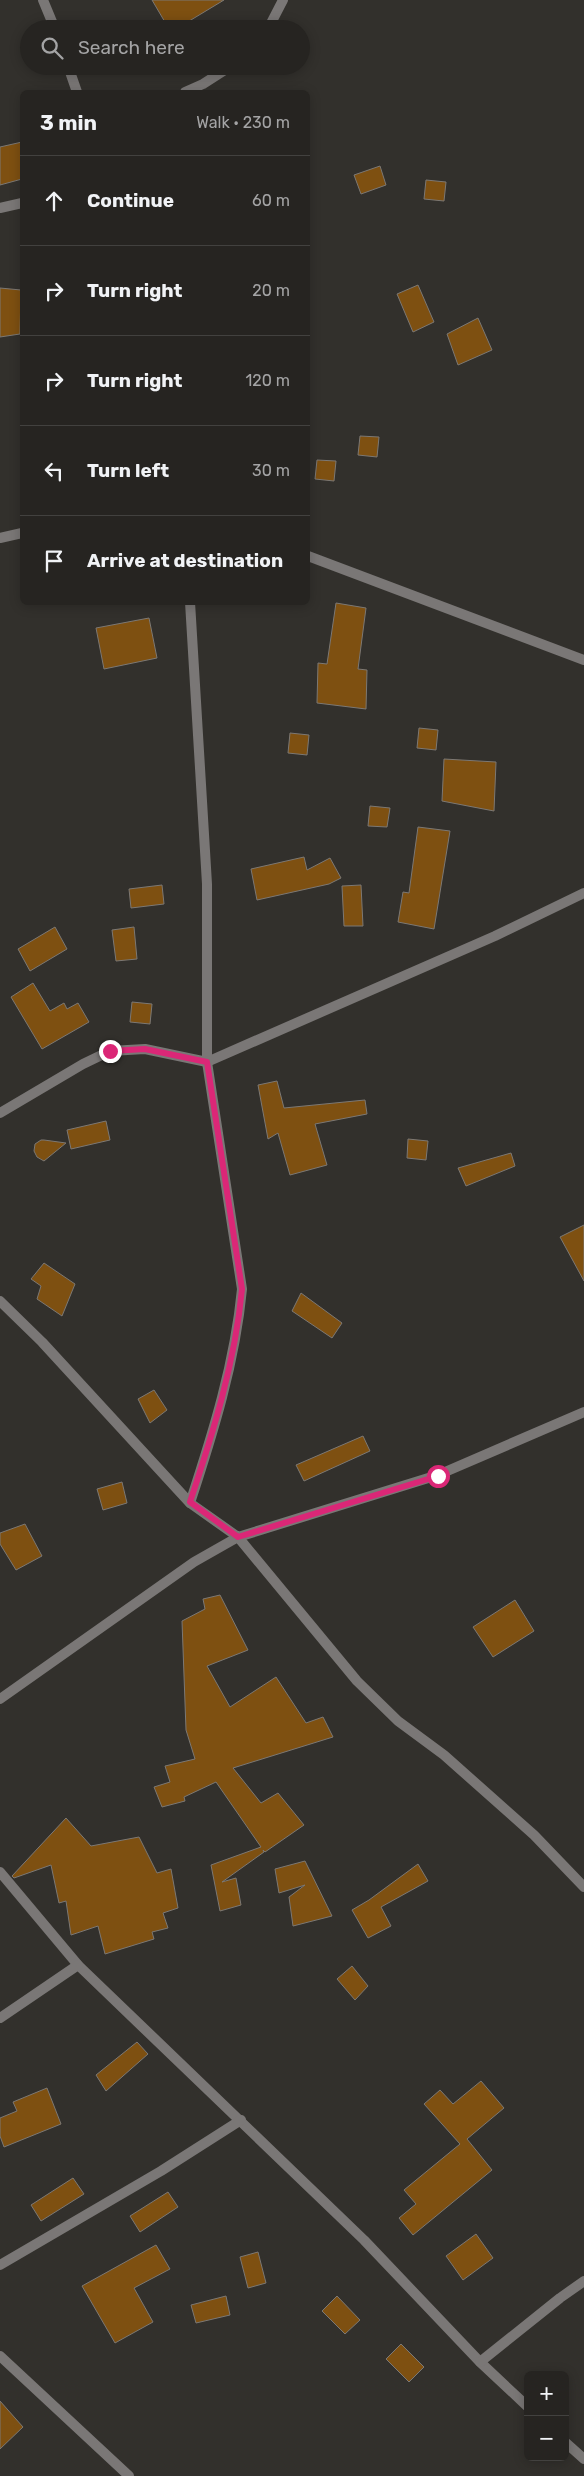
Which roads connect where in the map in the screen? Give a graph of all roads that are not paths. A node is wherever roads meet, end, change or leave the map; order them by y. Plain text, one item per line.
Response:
1 (43, 0) edge
2 (283, 0) edge
3 (51, 20) edge
4 (273, 20) edge
5 (71, 75) edge
6 (218, 75) edge
7 (76, 90) edge
8 (190, 90) edge
9 (20, 203) edge
10 (0, 208) edge
11 (20, 533) edge
12 (0, 538) edge
13 (310, 557) edge
14 (190, 605) edge
15 (584, 660) edge
16 (584, 893) edge
17 (207, 1062) junction
18 (0, 1113) edge
19 (0, 1301) edge
20 (584, 1412) edge
21 (190, 1502) junction
22 (238, 1537) junction
23 (0, 1699) edge
24 (0, 1872) edge
25 (584, 1887) edge
26 (78, 1965) junction
27 (0, 2018) edge
28 (241, 2120) junction
29 (0, 2265) edge
30 (584, 2281) edge
31 (0, 2356) edge
32 (480, 2362) junction
33 (524, 2402) edge
34 (569, 2446) edge
35 (584, 2459) edge
36 (129, 2476) edge

1 - 3 street
2 - 4 street
5 - 7 street
6 - 8 street
9 - 10 street
11 - 12 street
13 - 15 street
14 - 17 street
16 - 17 street
17 - 18 street
17 - 21 street
19 - 21 street
20 - 22 street
21 - 22 street
22 - 23 street
22 - 25 street
24 - 26 street
26 - 27 street
26 - 28 street
28 - 29 street
28 - 32 street
30 - 32 street
31 - 36 street
32 - 33 street
34 - 35 street

